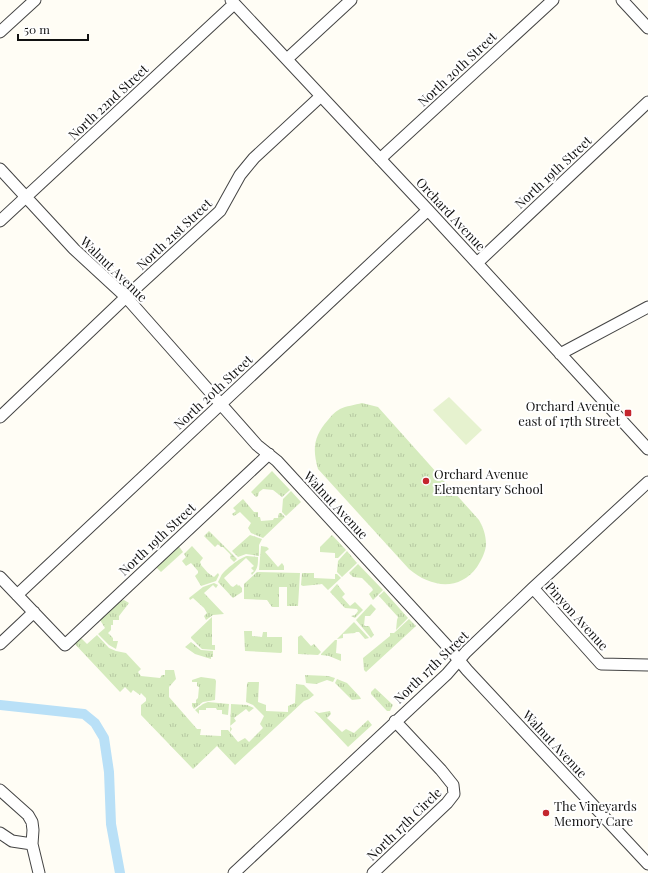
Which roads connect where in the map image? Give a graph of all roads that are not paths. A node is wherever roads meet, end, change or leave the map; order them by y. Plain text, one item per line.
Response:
1 (35, 0) edge
2 (351, 0) edge
3 (553, 0) edge
4 (622, 0) edge
5 (233, 2) edge
6 (648, 28) edge
7 (0, 32) edge
8 (287, 59) junction
9 (321, 96) junction
10 (648, 102) edge
11 (380, 159) junction
12 (0, 169) edge
13 (26, 197) junction
14 (428, 210) junction
15 (0, 221) edge
16 (477, 263) junction
17 (126, 298) junction
18 (648, 307) edge
19 (560, 354) junction
20 (220, 405) junction
21 (0, 417) edge
22 (648, 448) edge
23 (269, 454) junction
24 (648, 482) edge
25 (0, 577) edge
26 (533, 588) junction
27 (17, 595) junction
28 (34, 612) junction
29 (0, 644) edge
30 (460, 661) junction
31 (648, 665) edge
32 (395, 721) junction
33 (0, 790) edge
34 (0, 833) edge
35 (32, 844) junction
36 (648, 864) edge
37 (39, 873) edge
38 (234, 873) edge
39 (373, 873) edge

1 - 7 street
2 - 8 street
3 - 11 street, North 20th Street
4 - 6 street
5 - 8 street, Orchard Avenue
5 - 13 street, North 22nd Street
8 - 9 street, Orchard Avenue
9 - 11 street, Orchard Avenue
9 - 17 street, North 21st Street
10 - 16 street, North 19th Street
11 - 14 street, Orchard Avenue
12 - 13 street, Walnut Avenue
13 - 15 street, North 22nd Street
13 - 17 street, Walnut Avenue
14 - 16 street, Orchard Avenue
14 - 20 street, North 20th Street
16 - 19 street, Orchard Avenue
17 - 20 street, Walnut Avenue
17 - 21 street, North 21st Street
18 - 19 street
19 - 22 street, Orchard Avenue
20 - 23 street, Walnut Avenue
20 - 27 street, North 20th Street
23 - 28 street, North 19th Street
23 - 30 street, Walnut Avenue
24 - 26 street, North 17th Street
25 - 27 street
26 - 30 street, North 17th Street
26 - 31 street, Pinyon Avenue
27 - 28 street
28 - 29 street
30 - 32 street, North 17th Street
30 - 36 street, Walnut Avenue
32 - 38 street, North 17th Street
32 - 39 street, North 17th Circle
33 - 35 street
34 - 35 street
35 - 37 street

